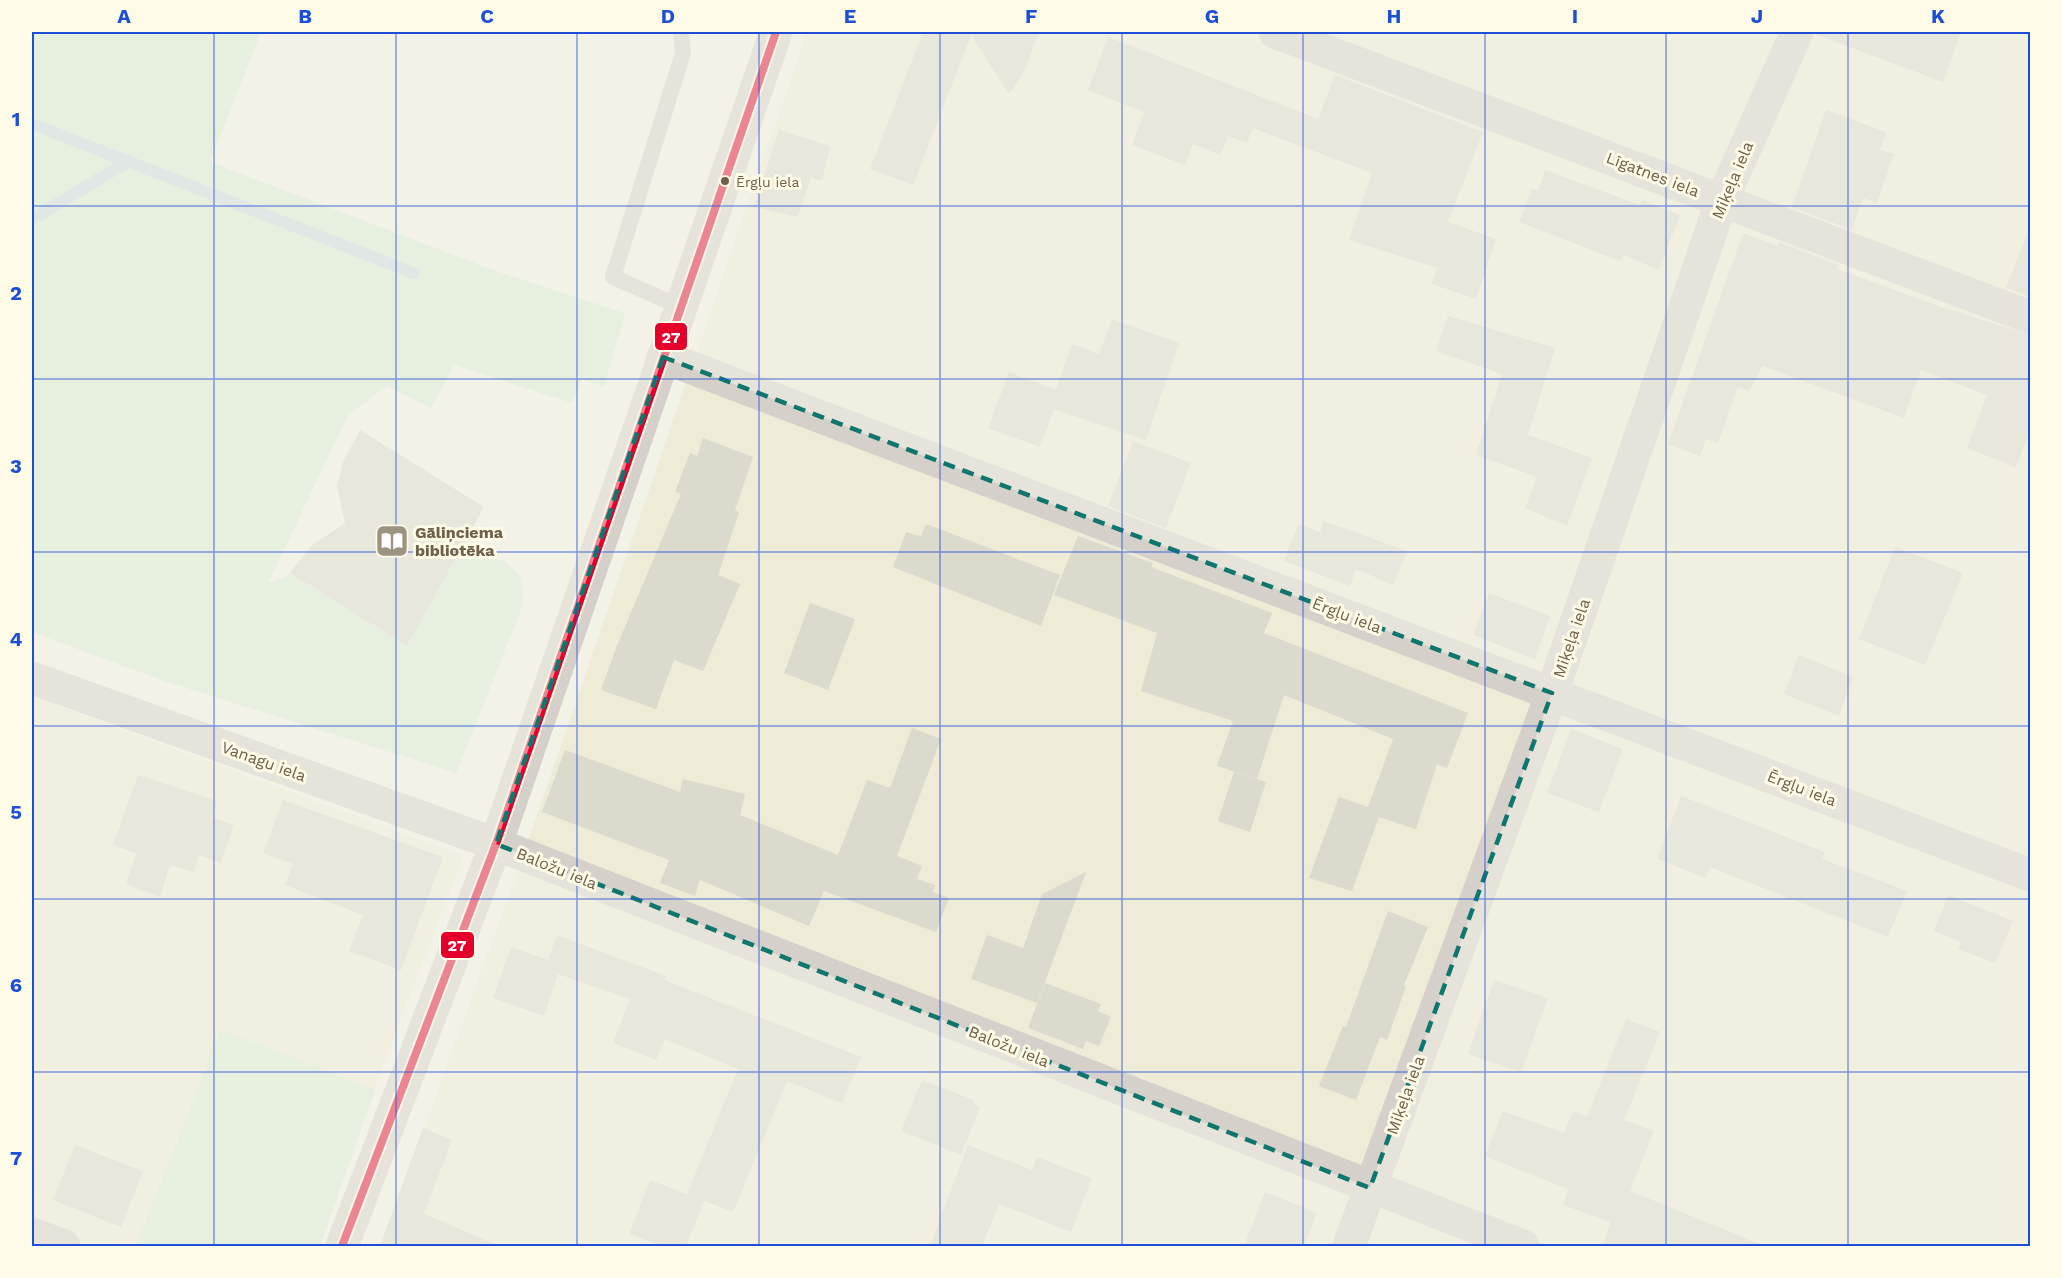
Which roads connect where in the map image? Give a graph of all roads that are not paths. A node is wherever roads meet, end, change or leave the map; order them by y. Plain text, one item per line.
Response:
1 (681, 32) edge
2 (776, 32) edge
3 (1275, 32) edge
4 (1797, 32) edge
5 (1722, 200) junction
6 (681, 307) junction
7 (2031, 317) edge
8 (663, 357) junction
9 (32, 678) edge
10 (1552, 693) junction
11 (496, 844) junction
12 (2031, 875) edge
13 (1370, 1188) junction
14 (32, 1234) edge
15 (64, 1246) edge
16 (342, 1246) edge
17 (1349, 1246) edge
18 (1523, 1246) edge

1 - 6 lane
2 - 6 street
3 - 5 street, Līgatnes iela
4 - 5 street, Miķeļa iela
5 - 7 street, Līgatnes iela
5 - 10 street, Miķeļa iela
6 - 8 street
8 - 10 street, Ērgļu iela
8 - 11 street
9 - 11 street, Vanagu iela
10 - 12 street, Ērgļu iela
10 - 13 street, Miķeļa iela
11 - 13 street, Baložu iela
11 - 16 street
13 - 17 street, Miķeļa iela
13 - 18 street, Baložu iela
14 - 15 street

